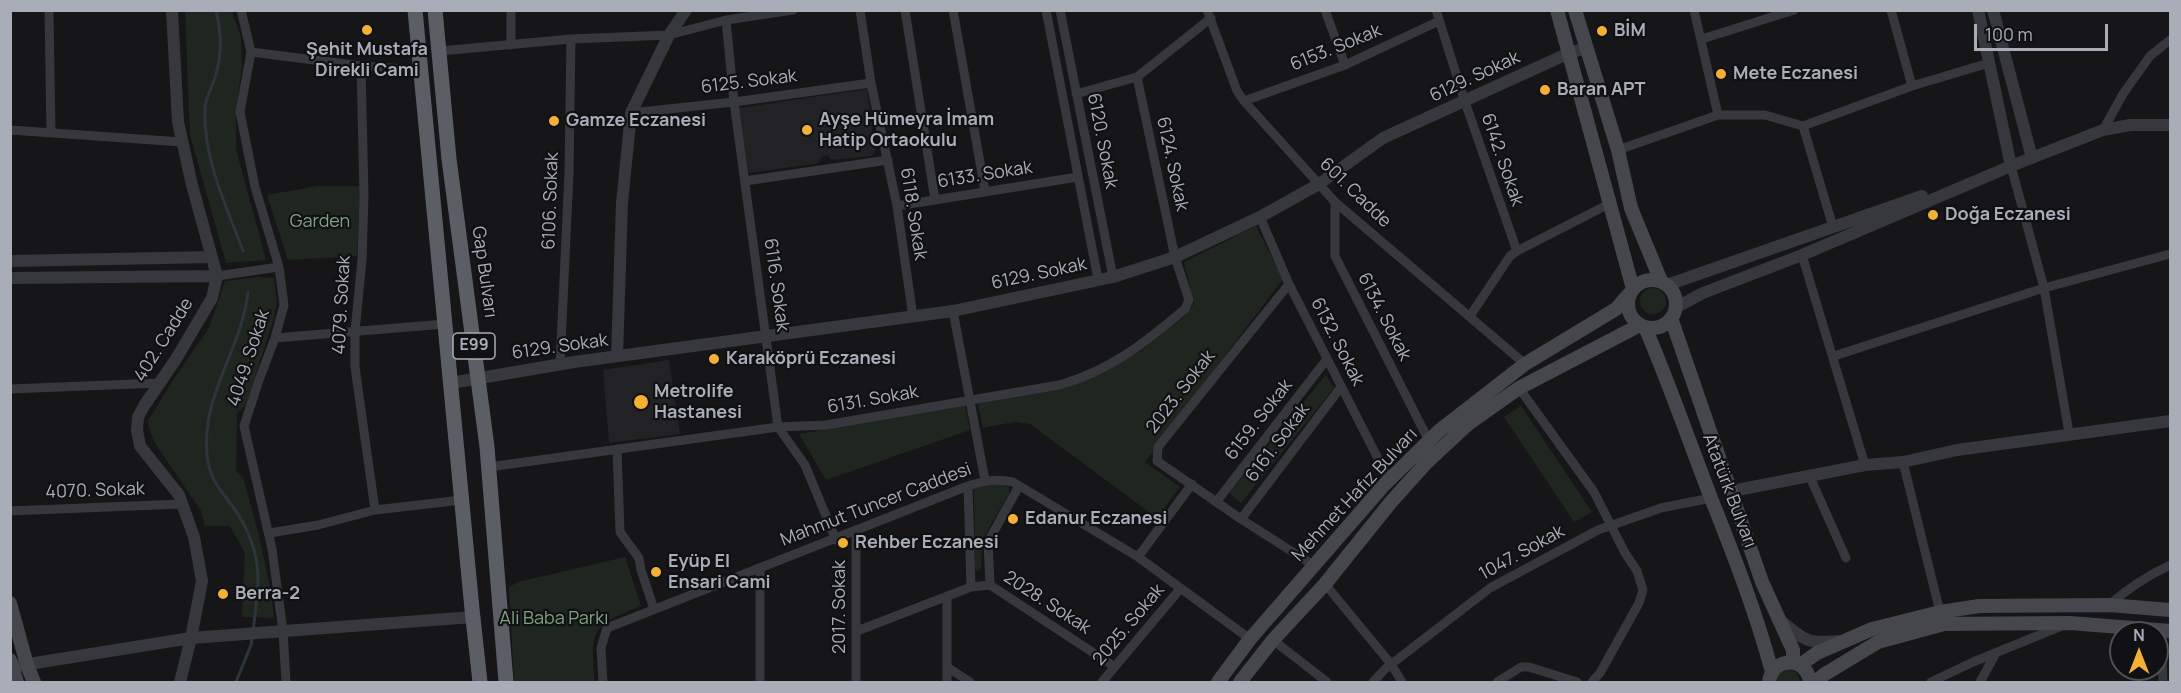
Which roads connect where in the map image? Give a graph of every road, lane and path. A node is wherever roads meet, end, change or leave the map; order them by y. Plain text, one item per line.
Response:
1 (49, 10) edge
2 (172, 10) edge
3 (241, 10) edge
4 (415, 10) edge
5 (435, 10) edge
6 (511, 10) edge
7 (793, 10) edge
8 (860, 10) edge
9 (905, 10) edge
10 (953, 10) edge
11 (1046, 10) edge
12 (1060, 10) edge
13 (1326, 10) edge
14 (1436, 10) edge
15 (1557, 10) edge
16 (1694, 10) edge
17 (1794, 10) edge
18 (1891, 10) edge
19 (1978, 10) edge
20 (1993, 10) edge
21 (1579, 11) edge
22 (683, 12) edge
23 (1209, 14) edge
24 (726, 20) junction
25 (1439, 21) junction
26 (669, 35) junction
27 (571, 39) junction
28 (1702, 39) junction
29 (2170, 40) edge
30 (511, 45) junction
31 (1586, 48) junction
32 (440, 51) junction
33 (251, 52) junction
34 (1569, 53) junction
35 (1989, 63) junction
36 (1344, 64) junction
37 (361, 66) junction
38 (421, 70) junction
39 (1137, 77) junction
40 (871, 83) junction
41 (1912, 86) junction
42 (1076, 94) junction
43 (1244, 101) junction
44 (734, 102) junction
45 (1465, 102) junction
46 (631, 113) junction
47 (1718, 115) junction
48 (2170, 125) edge
49 (1803, 126) junction
50 (10, 130) edge
51 (2103, 130) junction
52 (51, 133) junction
53 (182, 142) junction
54 (1618, 150) junction
55 (2032, 158) junction
56 (888, 160) junction
57 (2012, 166) junction
58 (1078, 177) junction
59 (745, 181) junction
60 (1319, 184) junction
61 (985, 191) junction
62 (935, 200) junction
63 (1335, 202) junction
64 (1609, 204) junction
65 (897, 206) junction
66 (1260, 217) junction
67 (1833, 227) junction
68 (1517, 251) junction
69 (2170, 254) edge
70 (1802, 255) junction
71 (212, 257) junction
72 (1175, 257) junction
73 (10, 261) edge
74 (279, 267) junction
75 (217, 276) junction
76 (1113, 277) junction
77 (10, 278) edge
78 (1098, 279) junction
79 (1664, 283) junction
80 (1289, 284) junction
81 (2044, 288) junction
82 (1631, 292) junction
83 (953, 311) junction
84 (1673, 313) junction
85 (1470, 316) junction
86 (912, 317) junction
87 (445, 324) junction
88 (1642, 326) junction
89 (356, 331) junction
90 (767, 335) junction
91 (275, 338) junction
92 (617, 356) junction
93 (1834, 356) junction
94 (1327, 359) junction
95 (1525, 364) junction
96 (560, 365) junction
97 (478, 377) junction
98 (159, 383) junction
99 (451, 383) junction
100 (1341, 387) junction
101 (1519, 388) junction
102 (10, 389) edge
103 (969, 400) junction
104 (2170, 420) edge
105 (778, 427) junction
106 (2069, 433) junction
107 (1429, 441) junction
108 (617, 449) junction
109 (1903, 462) junction
110 (1865, 465) junction
111 (489, 467) junction
112 (1810, 477) junction
113 (985, 480) junction
114 (1389, 480) junction
115 (1192, 484) junction
116 (968, 486) junction
117 (1019, 486) junction
118 (1732, 491) junction
119 (1711, 498) junction
120 (462, 500) junction
121 (1217, 501) junction
122 (181, 504) junction
123 (375, 510) junction
124 (10, 512) edge
125 (1241, 519) junction
126 (1612, 526) junction
127 (856, 532) junction
128 (270, 533) junction
129 (836, 540) junction
130 (1138, 557) junction
131 (1846, 558) dead end
132 (1314, 565) junction
133 (2170, 565) edge
134 (760, 569) junction
135 (990, 585) junction
136 (1325, 585) junction
137 (971, 587) junction
138 (1180, 589) junction
139 (947, 596) junction
140 (10, 603) edge
141 (2109, 605) junction
142 (654, 609) junction
143 (2170, 610) edge
144 (1940, 612) junction
145 (473, 617) junction
146 (1779, 619) junction
147 (2070, 623) junction
148 (2109, 626) edge
149 (283, 630) junction
150 (857, 631) junction
151 (191, 638) junction
152 (1250, 639) junction
153 (1273, 640) junction
154 (1848, 640) junction
155 (1996, 653) junction
156 (1797, 663) junction
157 (1391, 664) junction
158 (11, 665) edge
159 (27, 665) junction
160 (947, 667) junction
161 (1115, 667) junction
162 (1770, 680) edge
163 (11, 682) edge
164 (17, 682) edge
165 (34, 682) edge
166 (180, 682) edge
167 (286, 682) edge
168 (480, 682) edge
169 (506, 682) edge
170 (603, 682) edge
171 (760, 682) edge
172 (856, 682) edge
173 (947, 682) edge
174 (970, 682) edge
175 (1102, 682) edge
176 (1218, 682) edge
177 (1240, 682) edge
178 (1327, 682) edge
179 (1373, 682) edge
180 (1402, 682) edge
181 (1497, 682) edge
182 (1577, 682) edge
183 (1592, 682) edge
184 (1810, 682) edge
185 (1815, 682) edge
186 (1931, 682) edge
187 (1980, 682) edge

1 - 52 street
2 - 53 street
3 - 33 street, 4049. Sokak
4 - 38 highway, E99
5 - 32 highway, Gap Bulvarı / E99
6 - 30 street
7 - 24 street
8 - 40 street, 6118. Sokak
9 - 62 street
10 - 61 street
11 - 58 street
12 - 42 street, 6120. Sokak
13 - 36 street
14 - 25 street, 6142. Sokak
15 - 34 main road
16 - 28 street
17 - 28 street
18 - 41 street
19 - 35 street
20 - 55 street
21 - 31 main road
22 - 26 street
23 - 39 street
23 - 43 street, 601. Cadde
24 - 26 street
24 - 44 street, 6116. Sokak
25 - 36 street, 6153. Sokak
25 - 45 street, 6142. Sokak
26 - 27 street
26 - 46 street
27 - 30 street
27 - 96 street, 6106. Sokak
28 - 47 street
29 - 51 street
30 - 32 street
31 - 34 street, 6129. Sokak
31 - 54 main road
32 - 97 highway, Gap Bulvarı / E99
33 - 37 street
33 - 74 street, 4049. Sokak
34 - 45 street, 6129. Sokak
34 - 64 main road
35 - 41 street
35 - 57 street
36 - 43 street, 6153. Sokak
37 - 38 street
37 - 89 street, 4079. Sokak
38 - 87 highway, E99
39 - 42 street
39 - 72 street, 6124. Sokak
40 - 44 street, 6125. Sokak
40 - 56 street, 6118. Sokak
41 - 49 street
42 - 76 street, 6120. Sokak
43 - 60 street, 601. Cadde
44 - 46 street, 6125. Sokak
44 - 59 street, 6116. Sokak
45 - 60 street, 6129. Sokak
45 - 68 street, 6142. Sokak
46 - 92 street
47 - 49 street
47 - 54 street
48 - 51 street
49 - 67 street
50 - 52 street
51 - 55 street
52 - 53 street
53 - 71 street
54 - 79 main road
55 - 57 street
56 - 59 street
56 - 65 street, 6118. Sokak
57 - 67 street
57 - 70 street
57 - 81 street
58 - 61 street, 6133. Sokak
58 - 78 street
59 - 90 street, 6116. Sokak
60 - 63 street, 601. Cadde
60 - 66 street, 6129. Sokak
61 - 62 street, 6133. Sokak
62 - 65 street, 6133. Sokak
63 - 85 street, 601. Cadde
63 - 107 street, 6134. Sokak
64 - 68 street
64 - 82 main road
65 - 86 street, 6118. Sokak
66 - 72 street, 6129. Sokak
66 - 80 street, 6132. Sokak
67 - 79 street
68 - 85 street
69 - 81 street
70 - 84 street
70 - 93 street
71 - 73 street
71 - 75 street
72 - 76 street, 6129. Sokak
72 - 103 street, 6131. Sokak
74 - 75 street
74 - 91 street, 4049. Sokak
75 - 77 street
75 - 98 street, 402. Cadde
76 - 78 street, 6129. Sokak
78 - 83 street, 6129. Sokak
79 - 82 main road
79 - 84 main road
80 - 94 street, 6132. Sokak
80 - 115 street, 2023. Sokak
81 - 93 street
81 - 106 street
82 - 88 main road
82 - 95 main road, Mehmet Hafız Bulvarı
83 - 86 street, 6129. Sokak
83 - 103 street
84 - 88 main road
84 - 118 main road, Atatürk Bulvarı
85 - 95 street, 601. Cadde
86 - 90 street, 6129. Sokak
87 - 89 street
87 - 99 highway, E99
88 - 101 main road, Mehmet Hafız Bulvarı
88 - 119 main road, Atatürk Bulvarı
89 - 91 street
89 - 123 street, 4079. Sokak
90 - 92 street, 6129. Sokak
90 - 105 street, 6116. Sokak
91 - 128 street, 4049. Sokak
92 - 96 street, 6129. Sokak
93 - 110 street
94 - 100 street, 6132. Sokak
94 - 121 street, 6159. Sokak
95 - 107 main road, Mehmet Hafız Bulvarı
96 - 97 street, 6129. Sokak
97 - 99 street, 6129. Sokak
97 - 111 highway, Gap Bulvarı / E99
98 - 102 street
98 - 122 street, 402. Cadde
99 - 120 highway, E99
100 - 114 street, 6132. Sokak
100 - 125 street, 6161. Sokak
101 - 126 street
101 - 136 main road, Mehmet Hafız Bulvarı
103 - 105 street, 6131. Sokak
103 - 113 street
104 - 106 street
105 - 108 street, 6131. Sokak
105 - 129 street, 6116. Sokak
106 - 109 street
107 - 114 main road, Mehmet Hafız Bulvarı
108 - 111 street, 6131. Sokak
108 - 142 street
109 - 110 street
109 - 144 street
110 - 112 street
111 - 169 highway, Gap Bulvarı / E99
112 - 118 street
112 - 131 street
113 - 116 street, Mahmut Tuncer Caddesi
113 - 117 street, Mahmut Tuncer Caddesi
114 - 132 main road, Mehmet Hafız Bulvarı
115 - 121 street, 2023. Sokak
115 - 130 street
116 - 127 street, Mahmut Tuncer Caddesi
116 - 137 street
117 - 130 street, Mahmut Tuncer Caddesi
117 - 135 street
118 - 146 main road, Atatürk Bulvarı
119 - 126 street, 1047. Sokak
119 - 162 main road, Atatürk Bulvarı
120 - 123 street
120 - 145 highway, E99
121 - 125 street, 2023. Sokak
122 - 124 street, 4070. Sokak
122 - 151 street, 402. Cadde
123 - 128 street
125 - 132 street, 2023. Sokak
126 - 157 street, 1047. Sokak
126 - 183 street
127 - 129 street, Mahmut Tuncer Caddesi
127 - 150 street, 2017. Sokak
128 - 149 street, 4049. Sokak
129 - 134 street, Mahmut Tuncer Caddesi
130 - 138 street, Mahmut Tuncer Caddesi
132 - 152 main road, Mehmet Hafız Bulvarı
133 - 141 street
134 - 142 street, Mahmut Tuncer Caddesi
134 - 171 street
135 - 137 street, 2028. Sokak
135 - 161 street, 2028. Sokak
136 - 153 main road, Mehmet Hafız Bulvarı
136 - 157 street
137 - 139 street, 2028. Sokak
138 - 152 street, Mahmut Tuncer Caddesi
138 - 161 street, 2025. Sokak
139 - 150 street, 2028. Sokak
139 - 160 street
140 - 159 main road
141 - 143 main road
141 - 144 main road
142 - 170 street, Mahmut Tuncer Caddesi
144 - 154 main road
145 - 149 street
145 - 168 highway, E99
146 - 154 street
146 - 156 main road, Atatürk Bulvarı
147 - 148 main road
147 - 155 street
147 - 185 main road
149 - 151 street
149 - 167 street, 4049. Sokak
150 - 172 street, 2017. Sokak
151 - 159 street
151 - 166 street, 402. Cadde
152 - 176 main road, Mehmet Hafız Bulvarı
153 - 177 main road, Mehmet Hafız Bulvarı
153 - 178 street
154 - 156 main road
155 - 186 street
155 - 187 street
156 - 162 main road
156 - 184 main road, Atatürk Bulvarı
157 - 179 street, 1047. Sokak
157 - 180 street
158 - 159 street
158 - 163 street
158 - 164 main road
159 - 165 main road
160 - 173 street
160 - 174 street
161 - 175 street, 2025. Sokak
181 - 182 street

